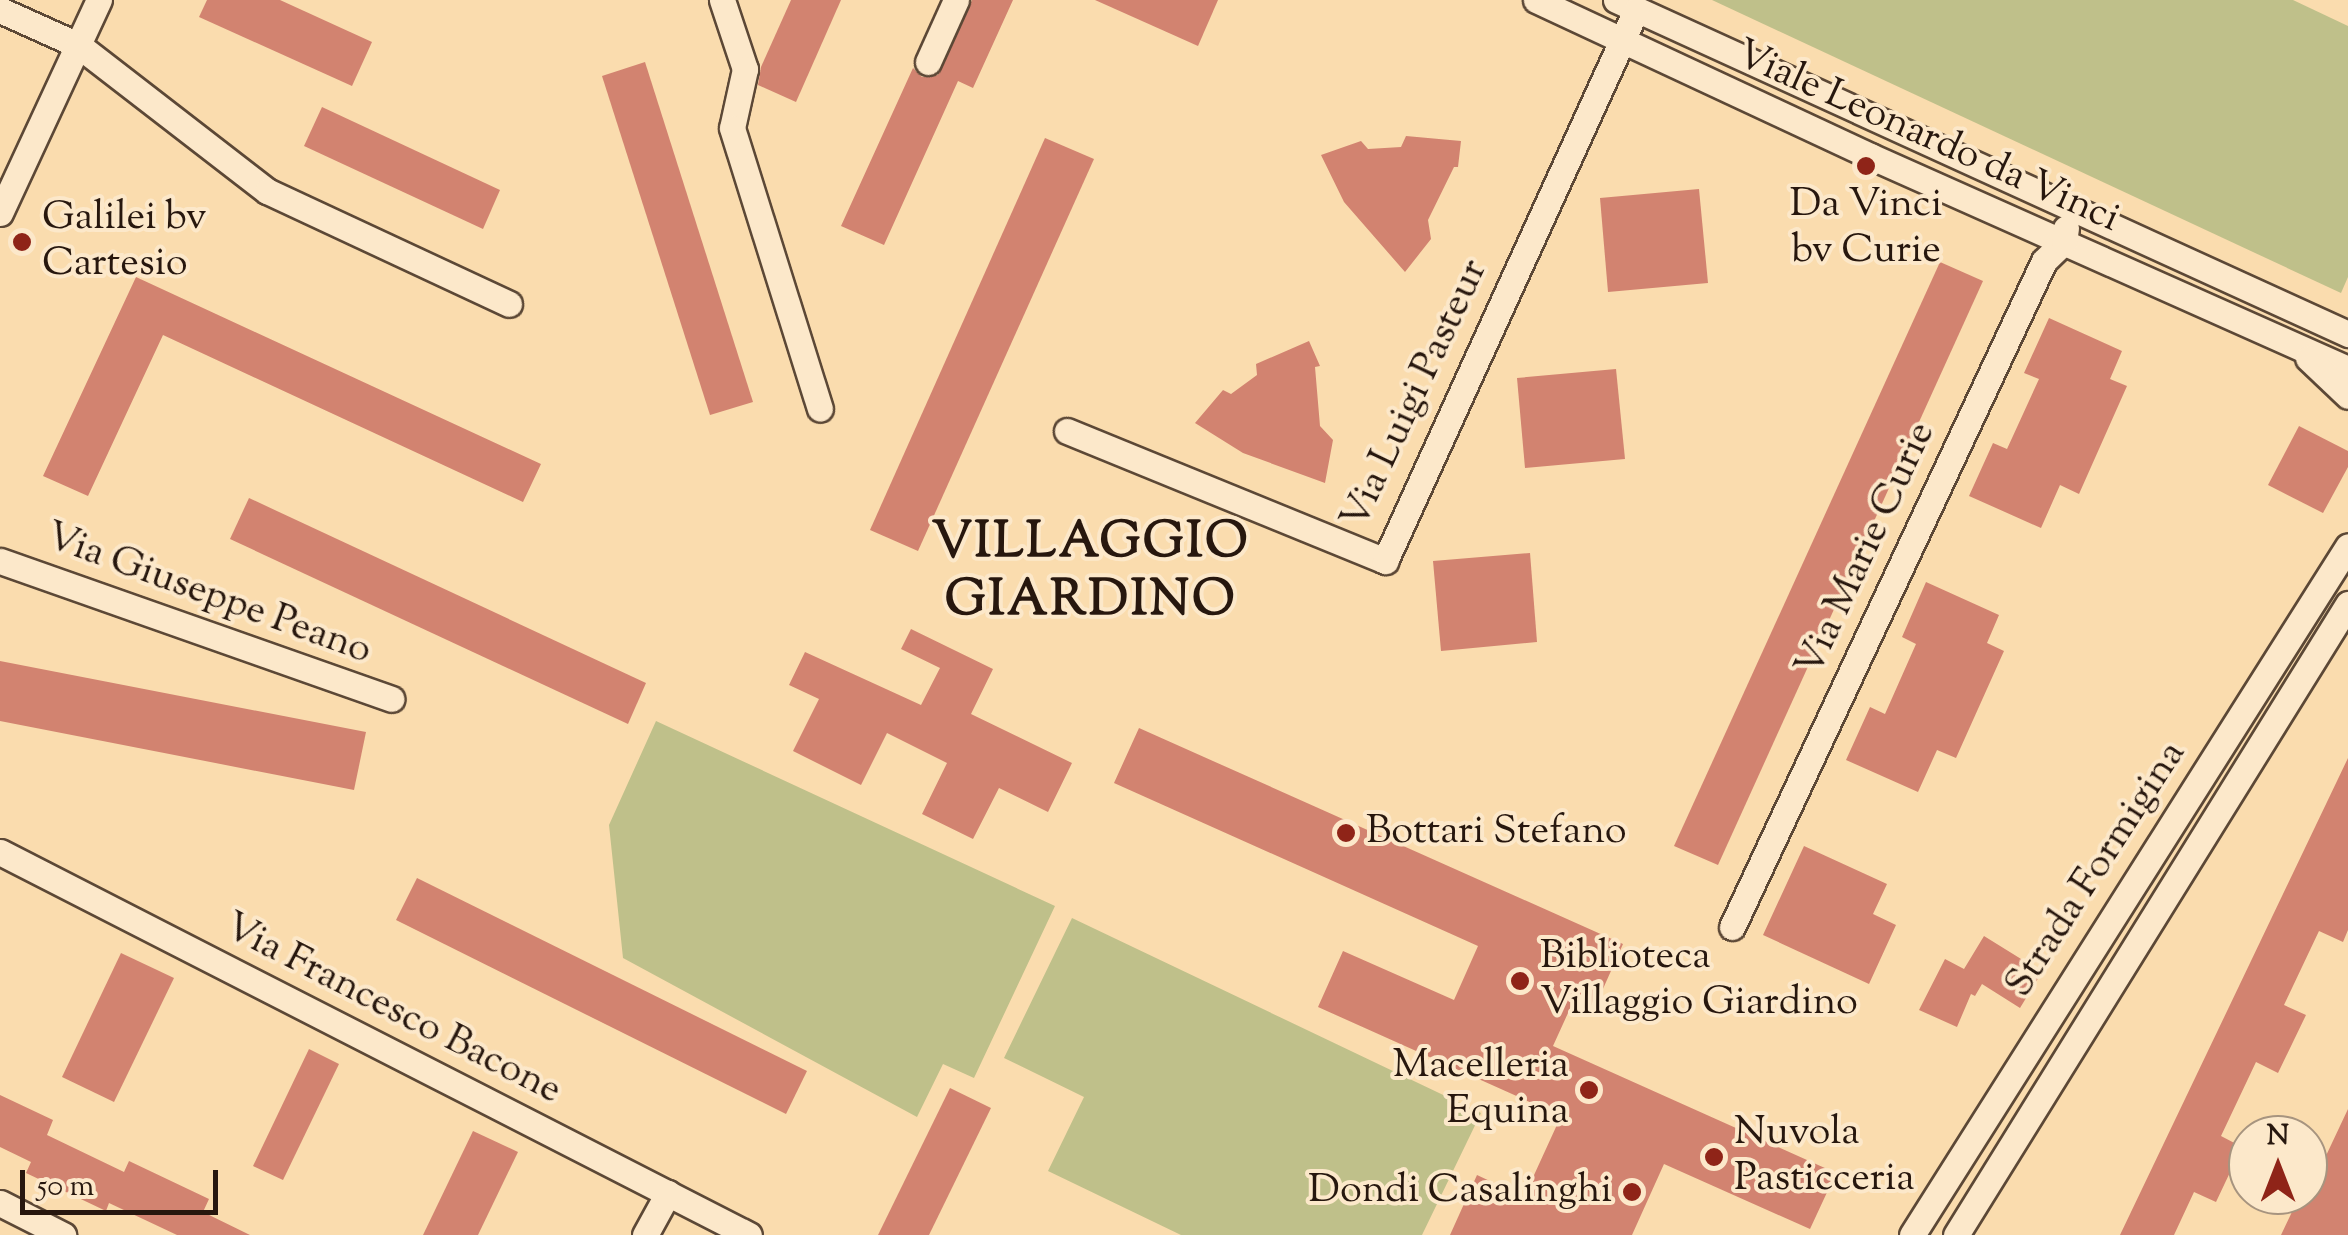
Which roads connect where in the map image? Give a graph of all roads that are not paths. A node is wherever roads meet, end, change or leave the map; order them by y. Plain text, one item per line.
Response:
1 (99, 0) edge
2 (722, 0) edge
3 (956, 0) edge
4 (1536, 0) edge
5 (1626, 5) edge
6 (0, 10) edge
7 (1622, 40) junction
8 (78, 45) junction
9 (928, 62) dead end
10 (2069, 208) junction
11 (0, 212) edge
12 (2064, 242) junction
13 (509, 304) dead end
14 (2341, 328) edge
15 (2290, 341) junction
16 (2348, 369) edge
17 (2348, 396) edge
18 (820, 408) dead end
19 (1067, 431) dead end
20 (2348, 546) edge
21 (0, 561) edge
22 (2348, 604) edge
23 (391, 700) dead end
24 (0, 852) edge
25 (1732, 927) dead end
26 (668, 1193) junction
27 (0, 1203) edge
28 (62, 1235) edge
29 (644, 1235) edge
30 (749, 1235) edge
31 (1912, 1235) edge
32 (1956, 1235) edge

1 - 8 street
2 - 18 street
3 - 9 street
4 - 7 street, Viale Leonardo da Vinci
5 - 7 street, Via Luigi Pasteur
5 - 10 street, Viale Leonardo da Vinci
6 - 8 street
7 - 12 street, Viale Leonardo da Vinci
7 - 19 street, Via Luigi Pasteur
8 - 11 street
8 - 13 street
10 - 12 street, Via Marie Curie
10 - 14 street, Viale Leonardo da Vinci
12 - 15 street, Viale Leonardo da Vinci
12 - 25 street, Via Marie Curie
15 - 16 street, Viale Leonardo da Vinci
15 - 17 street
20 - 31 street, Strada Formigina
21 - 23 street, Via Giuseppe Peano
22 - 32 street, Strada Formigina
24 - 26 street, Via Francesco Bacone
26 - 29 street
26 - 30 street, Via Francesco Bacone
27 - 28 street

